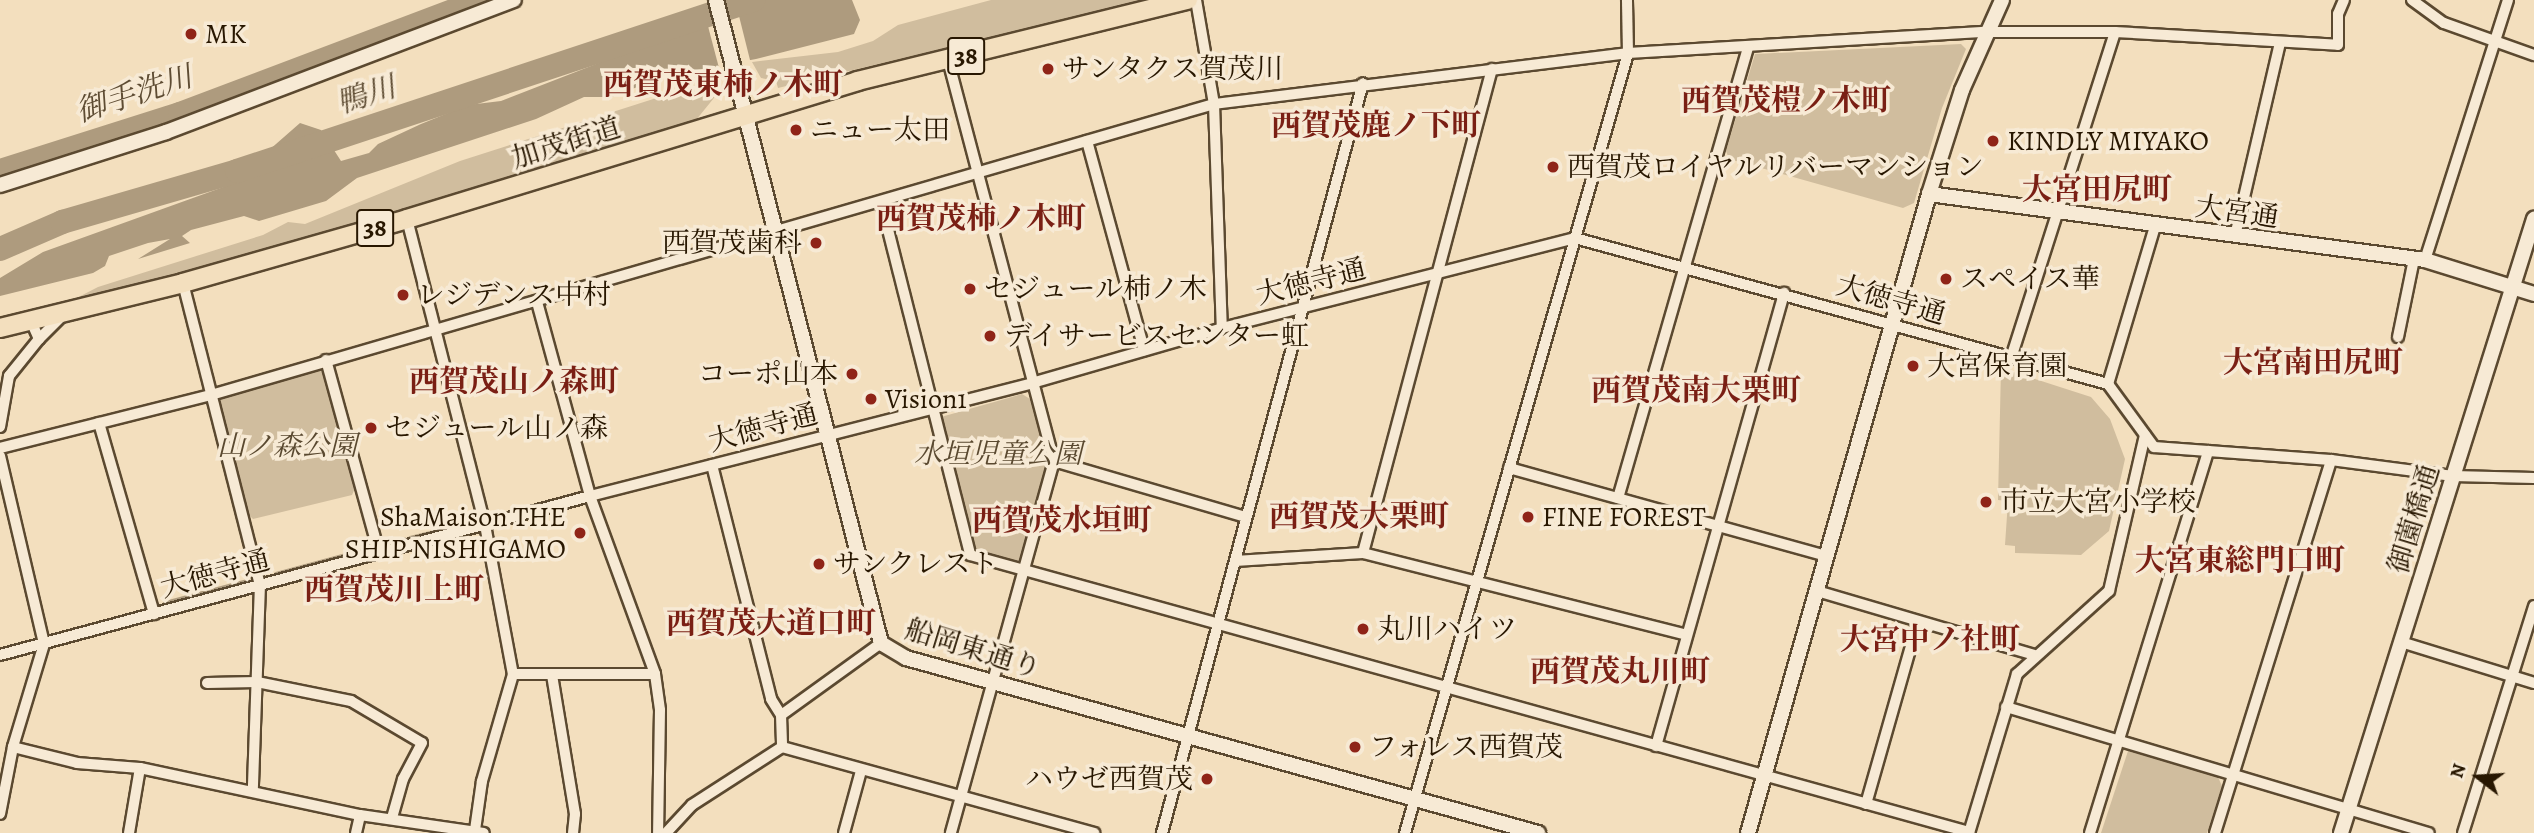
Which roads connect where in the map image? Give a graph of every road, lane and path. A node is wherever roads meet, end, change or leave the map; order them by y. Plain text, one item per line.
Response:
1 (514, 0) edge
2 (716, 0) edge
3 (1188, 0) edge
4 (1196, 0) edge
5 (1627, 0) edge
6 (2002, 0) edge
7 (2344, 0) edge
8 (2412, 0) edge
9 (2508, 0) edge
10 (1985, 32) junction
11 (2115, 32) junction
12 (2496, 41) junction
13 (2280, 43) junction
14 (1748, 48) junction
15 (1628, 53) junction
16 (2534, 55) edge
17 (948, 60) junction
18 (1492, 69) junction
19 (1363, 83) junction
20 (1214, 104) junction
21 (746, 115) junction
22 (1087, 141) junction
23 (977, 172) junction
24 (0, 185) edge
25 (1929, 194) junction
26 (881, 202) junction
27 (2056, 210) junction
28 (407, 219) junction
29 (2534, 219) edge
30 (2154, 226) junction
31 (773, 230) junction
32 (2235, 236) junction
33 (1575, 239) junction
34 (2420, 259) junction
35 (1685, 265) junction
36 (1436, 273) junction
37 (183, 283) junction
38 (2512, 288) junction
39 (1784, 293) junction
40 (2534, 294) edge
41 (537, 302) junction
42 (1300, 308) junction
43 (64, 314) junction
44 (31, 321) junction
45 (1891, 325) junction
46 (436, 326) junction
47 (0, 328) edge
48 (1222, 328) junction
49 (2398, 337) dead end
50 (40, 339) junction
51 (1144, 350) junction
52 (2011, 358) junction
53 (326, 360) junction
54 (1032, 383) junction
55 (2108, 384) junction
56 (211, 395) junction
57 (930, 408) junction
58 (99, 423) junction
59 (0, 427) edge
60 (827, 435) junction
61 (2145, 435) junction
62 (0, 447) edge
63 (2208, 451) junction
64 (0, 456) edge
65 (2331, 460) junction
66 (1054, 461) junction
67 (712, 465) junction
68 (1509, 468) junction
69 (2453, 476) junction
70 (2534, 478) edge
71 (590, 496) junction
72 (1618, 498) junction
73 (1246, 517) junction
74 (485, 525) junction
75 (1718, 526) junction
76 (379, 553) junction
77 (1363, 553) junction
78 (1826, 556) junction
79 (1235, 561) junction
80 (1024, 570) junction
81 (1478, 579) junction
82 (260, 584) junction
83 (1817, 591) junction
84 (2534, 606) edge
85 (154, 614) junction
86 (1918, 621) junction
87 (1217, 626) junction
88 (1687, 635) junction
89 (2401, 642) junction
90 (881, 643) junction
91 (44, 644) junction
92 (0, 655) edge
93 (2034, 655) junction
94 (513, 674) junction
95 (655, 674) junction
96 (552, 675) junction
97 (2512, 676) junction
98 (257, 682) junction
99 (992, 682) junction
100 (207, 683) dead end
101 (2534, 683) edge
102 (1446, 688) junction
103 (2006, 706) junction
104 (781, 715) junction
105 (1189, 736) junction
106 (2118, 740) junction
107 (1656, 746) junction
108 (13, 747) junction
109 (782, 747) junction
110 (140, 768) junction
111 (861, 771) junction
112 (1765, 774) junction
113 (2233, 775) junction
114 (253, 789) junction
115 (960, 798) junction
116 (1415, 799) junction
117 (1866, 804) junction
118 (2348, 809) junction
119 (0, 814) edge
120 (360, 815) junction
121 (392, 818) junction
122 (1055, 828) edge
123 (480, 832) edge
124 (1969, 832) edge
125 (129, 833) edge
126 (356, 833) edge
127 (573, 833) edge
128 (657, 833) edge
129 (666, 833) edge
130 (844, 833) edge
131 (951, 833) edge
132 (1094, 833) edge
133 (1162, 833) edge
134 (1405, 833) edge
135 (1538, 833) edge
136 (1748, 833) edge
137 (2090, 833) edge
138 (2215, 833) edge
139 (2341, 833) edge
140 (2430, 833) edge
141 (2463, 833) edge

1 - 24 street
2 - 21 street, 船岡東通り
3 - 17 main road, 加茂街道 / 38
4 - 20 street
5 - 15 street
6 - 10 street
7 - 13 street
8 - 12 street
9 - 12 street
10 - 11 street
10 - 14 street
10 - 25 street
11 - 13 street
11 - 27 street
12 - 16 street
12 - 34 street
13 - 32 street
14 - 15 street
14 - 35 street
15 - 18 street
15 - 33 street
17 - 21 main road, 加茂街道 / 38
17 - 23 street
18 - 19 street
18 - 36 street
19 - 20 street
19 - 42 street
20 - 22 street
20 - 48 street
21 - 28 main road, 加茂街道 / 38
21 - 31 street, 船岡東通り
22 - 23 street
22 - 51 street
23 - 26 street
23 - 54 street
25 - 27 street, 大宮通
25 - 45 street
26 - 31 street
26 - 57 street
27 - 30 street, 大宮通
27 - 52 street
28 - 37 main road, 加茂街道 / 38
28 - 46 street
29 - 38 street, 御薗橋通
30 - 32 street, 大宮通
30 - 55 street
31 - 41 street
31 - 60 street, 船岡東通り
32 - 34 street, 大宮通
33 - 35 street, 大徳寺通
33 - 36 street, 大徳寺通
33 - 68 street
34 - 38 street, 大宮通
34 - 49 street
35 - 39 street, 大徳寺通
35 - 72 street
36 - 42 street, 大徳寺通
36 - 77 street
37 - 43 main road, 加茂街道 / 38
37 - 56 street
38 - 40 street, 大宮通
38 - 69 street, 御薗橋通
39 - 45 street, 大徳寺通
39 - 75 street
41 - 46 street
41 - 71 street
42 - 48 street, 大徳寺通
42 - 73 street
43 - 44 main road, 加茂街道 / 38
43 - 50 street
44 - 47 main road, 加茂街道 / 38
44 - 50 street
45 - 52 street, 大徳寺通
45 - 78 street
46 - 53 street
46 - 74 street
48 - 51 street, 大徳寺通
50 - 59 street
51 - 54 street, 大徳寺通
52 - 55 street, 大徳寺通
53 - 56 street
53 - 76 street
54 - 57 street, 大徳寺通
54 - 66 street
55 - 61 street
56 - 58 street
56 - 82 street
57 - 60 street, 大徳寺通
57 - 80 street
58 - 62 street
58 - 85 street
60 - 67 street, 大徳寺通
60 - 90 street, 船岡東通り
61 - 63 street
61 - 93 street
63 - 65 street
63 - 106 street
64 - 91 street
65 - 69 street
65 - 113 street
66 - 73 street
66 - 80 street
67 - 71 street, 大徳寺通
67 - 104 street
68 - 72 street
68 - 81 street
69 - 70 street
69 - 89 street, 御薗橋通
71 - 74 street, 大徳寺通
71 - 95 street
72 - 75 street
73 - 79 street
74 - 76 street, 大徳寺通
74 - 94 street
75 - 78 street
75 - 88 street
76 - 82 street, 大徳寺通
77 - 79 street
77 - 81 street
78 - 83 street
79 - 87 street
80 - 87 street
80 - 99 street
81 - 88 street
81 - 102 street
82 - 85 street, 大徳寺通
82 - 98 street
83 - 86 street
83 - 112 street
84 - 97 street
85 - 91 street, 大徳寺通
86 - 93 street
86 - 117 street
87 - 102 street
87 - 105 street
88 - 107 street
89 - 97 street
89 - 118 street, 御薗橋通
90 - 99 street, 船岡東通り
90 - 104 street
91 - 92 street, 大徳寺通
91 - 108 street
93 - 103 street
94 - 96 street
94 - 123 street
95 - 96 street
95 - 128 street
96 - 127 street
97 - 101 street
97 - 141 street
98 - 100 street
98 - 114 street
98 - 121 street
99 - 105 street, 船岡東通り
99 - 115 street
102 - 107 street
102 - 116 street
103 - 106 street
103 - 124 street
104 - 109 street
105 - 116 street, 船岡東通り
105 - 133 street
106 - 113 street
106 - 137 street
107 - 112 street
108 - 110 street
108 - 119 street
109 - 111 street
109 - 129 street
110 - 114 street
110 - 125 street
111 - 115 street
111 - 130 street
112 - 117 street
112 - 136 street
113 - 118 street
113 - 138 street
114 - 120 street
115 - 122 street
115 - 131 street
116 - 134 street
116 - 135 street, 船岡東通り
117 - 124 street
118 - 139 street, 御薗橋通
118 - 140 street
120 - 121 street
120 - 126 street
121 - 123 street
122 - 132 street

